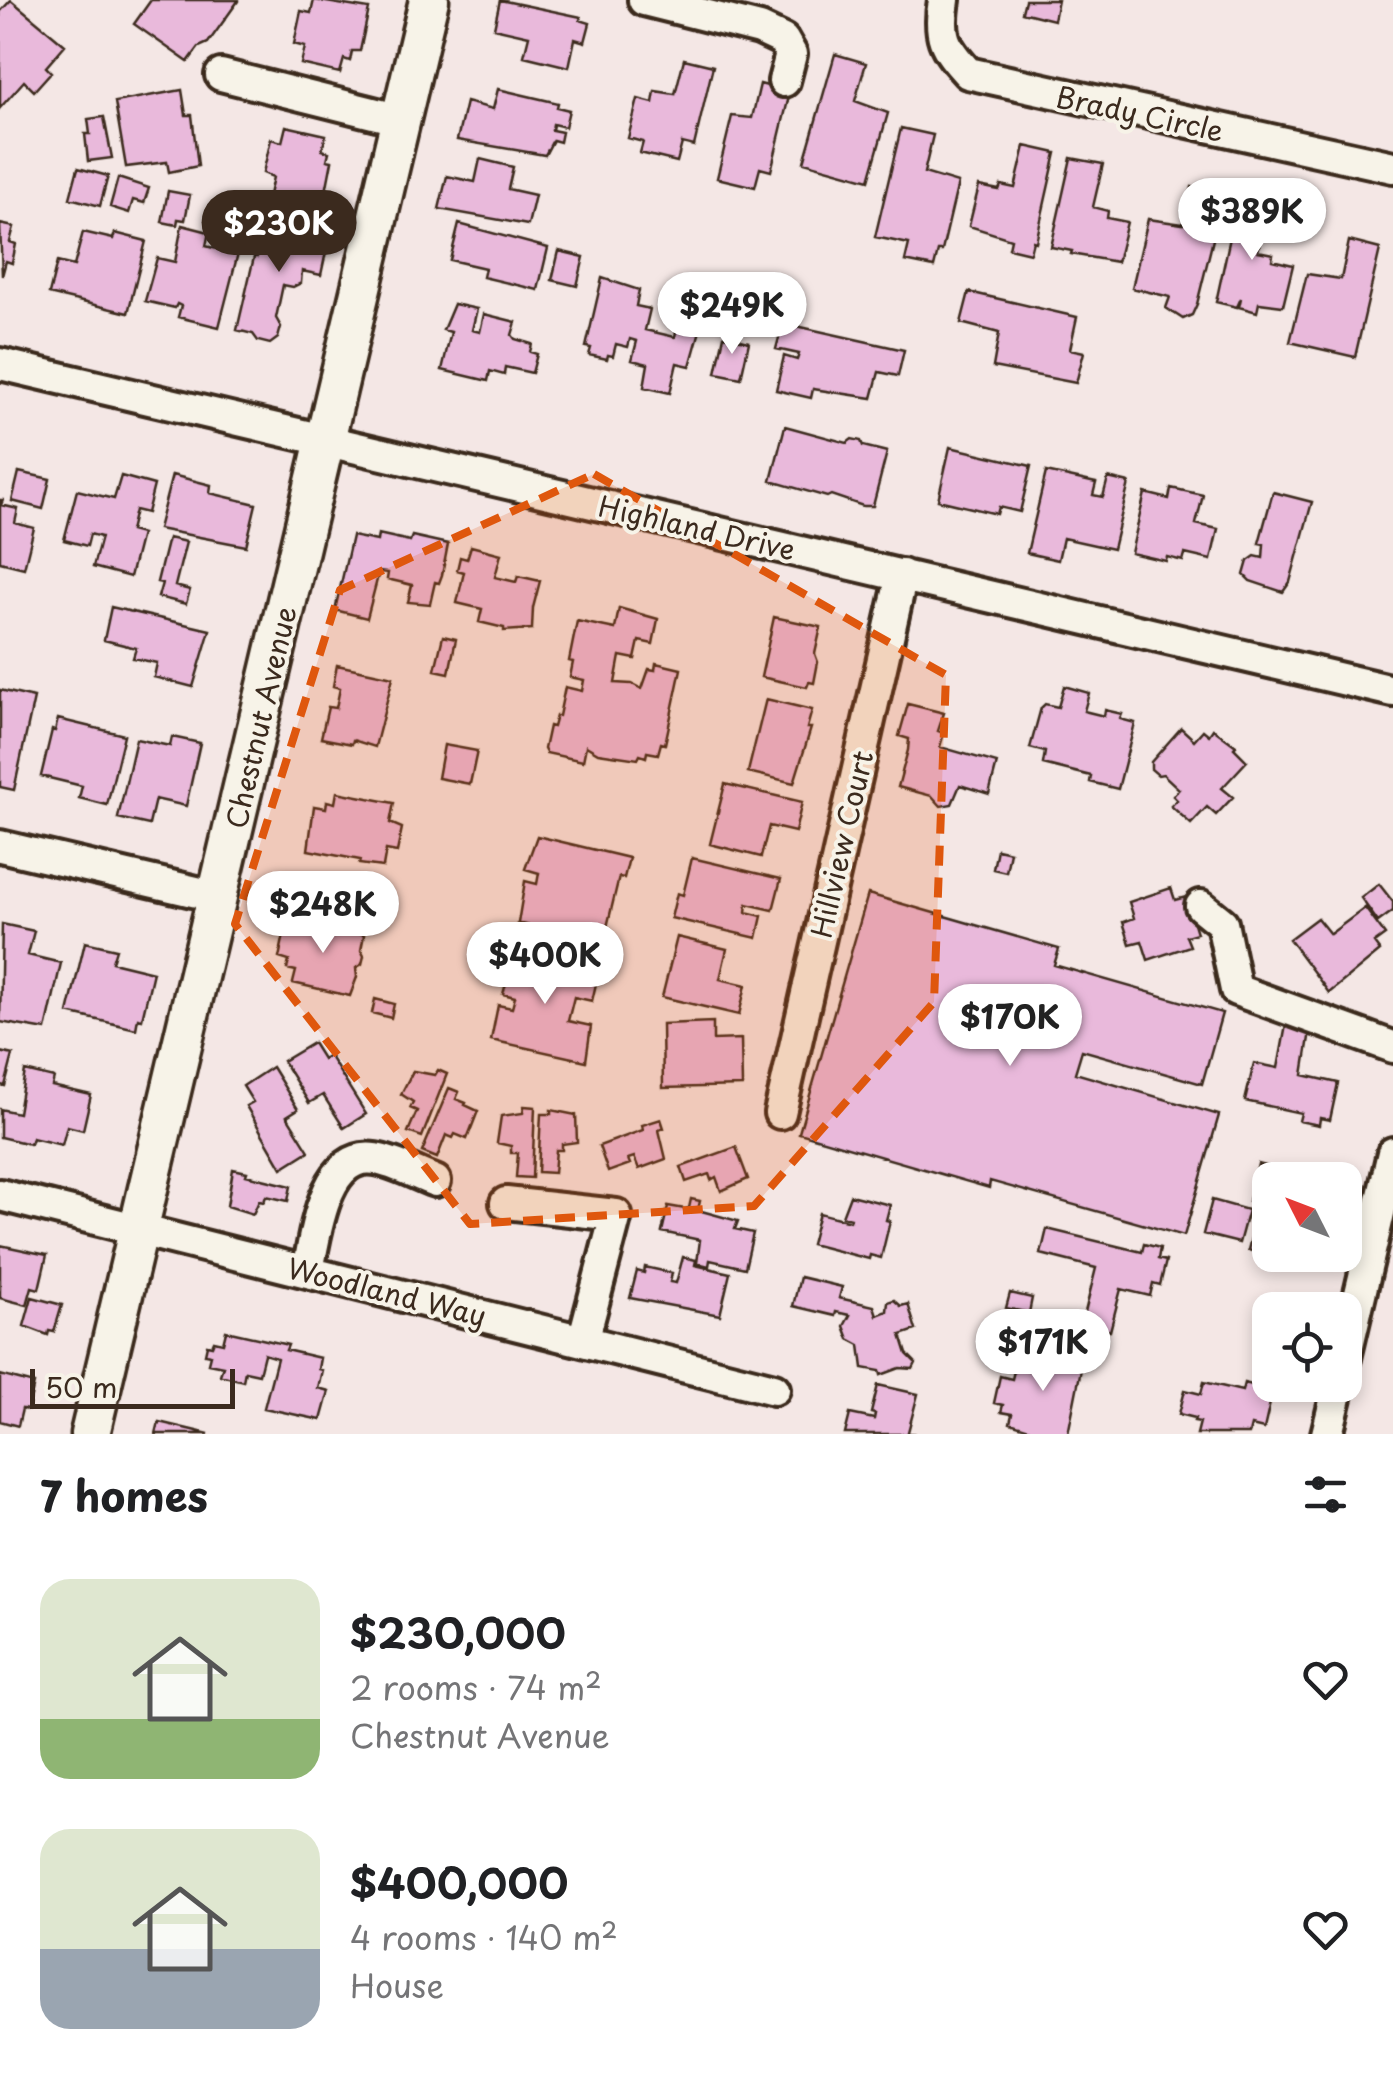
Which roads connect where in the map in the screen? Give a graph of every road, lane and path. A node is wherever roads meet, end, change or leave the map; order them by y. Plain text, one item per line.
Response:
1 (429, 0) edge
2 (644, 0) edge
3 (944, 0) edge
4 (221, 75) dead end
5 (784, 81) dead end
6 (401, 120) junction
7 (1393, 167) edge
8 (0, 364) edge
9 (324, 441) junction
10 (902, 575) junction
11 (1393, 691) edge
12 (0, 846) edge
13 (218, 897) junction
14 (1201, 906) dead end
15 (1393, 1046) edge
16 (780, 1113) dead end
17 (1393, 1153) edge
18 (435, 1181) dead end
19 (0, 1195) edge
20 (506, 1203) dead end
21 (1386, 1209) edge
22 (140, 1228) junction
23 (308, 1271) junction
24 (1362, 1296) edge
25 (583, 1340) junction
26 (774, 1389) dead end
27 (1335, 1402) edge
28 (90, 1434) edge
29 (1327, 1434) edge

1 - 6 main road, Chestnut Avenue
2 - 5 street
3 - 7 street, Brady Circle
4 - 6 street
6 - 9 main road, Chestnut Avenue
8 - 9 street, Highland Drive
9 - 10 street, Highland Drive
9 - 13 main road, Chestnut Avenue
10 - 11 street, Highland Drive
10 - 16 street, Hillview Court
12 - 13 street
13 - 22 main road, Chestnut Avenue
14 - 15 street
17 - 21 street
18 - 23 street
19 - 22 street, Woodland Way
20 - 25 street
21 - 24 street
22 - 23 street, Woodland Way
22 - 28 main road, Chestnut Avenue
23 - 25 street, Woodland Way
25 - 26 street, Woodland Way
27 - 29 street

